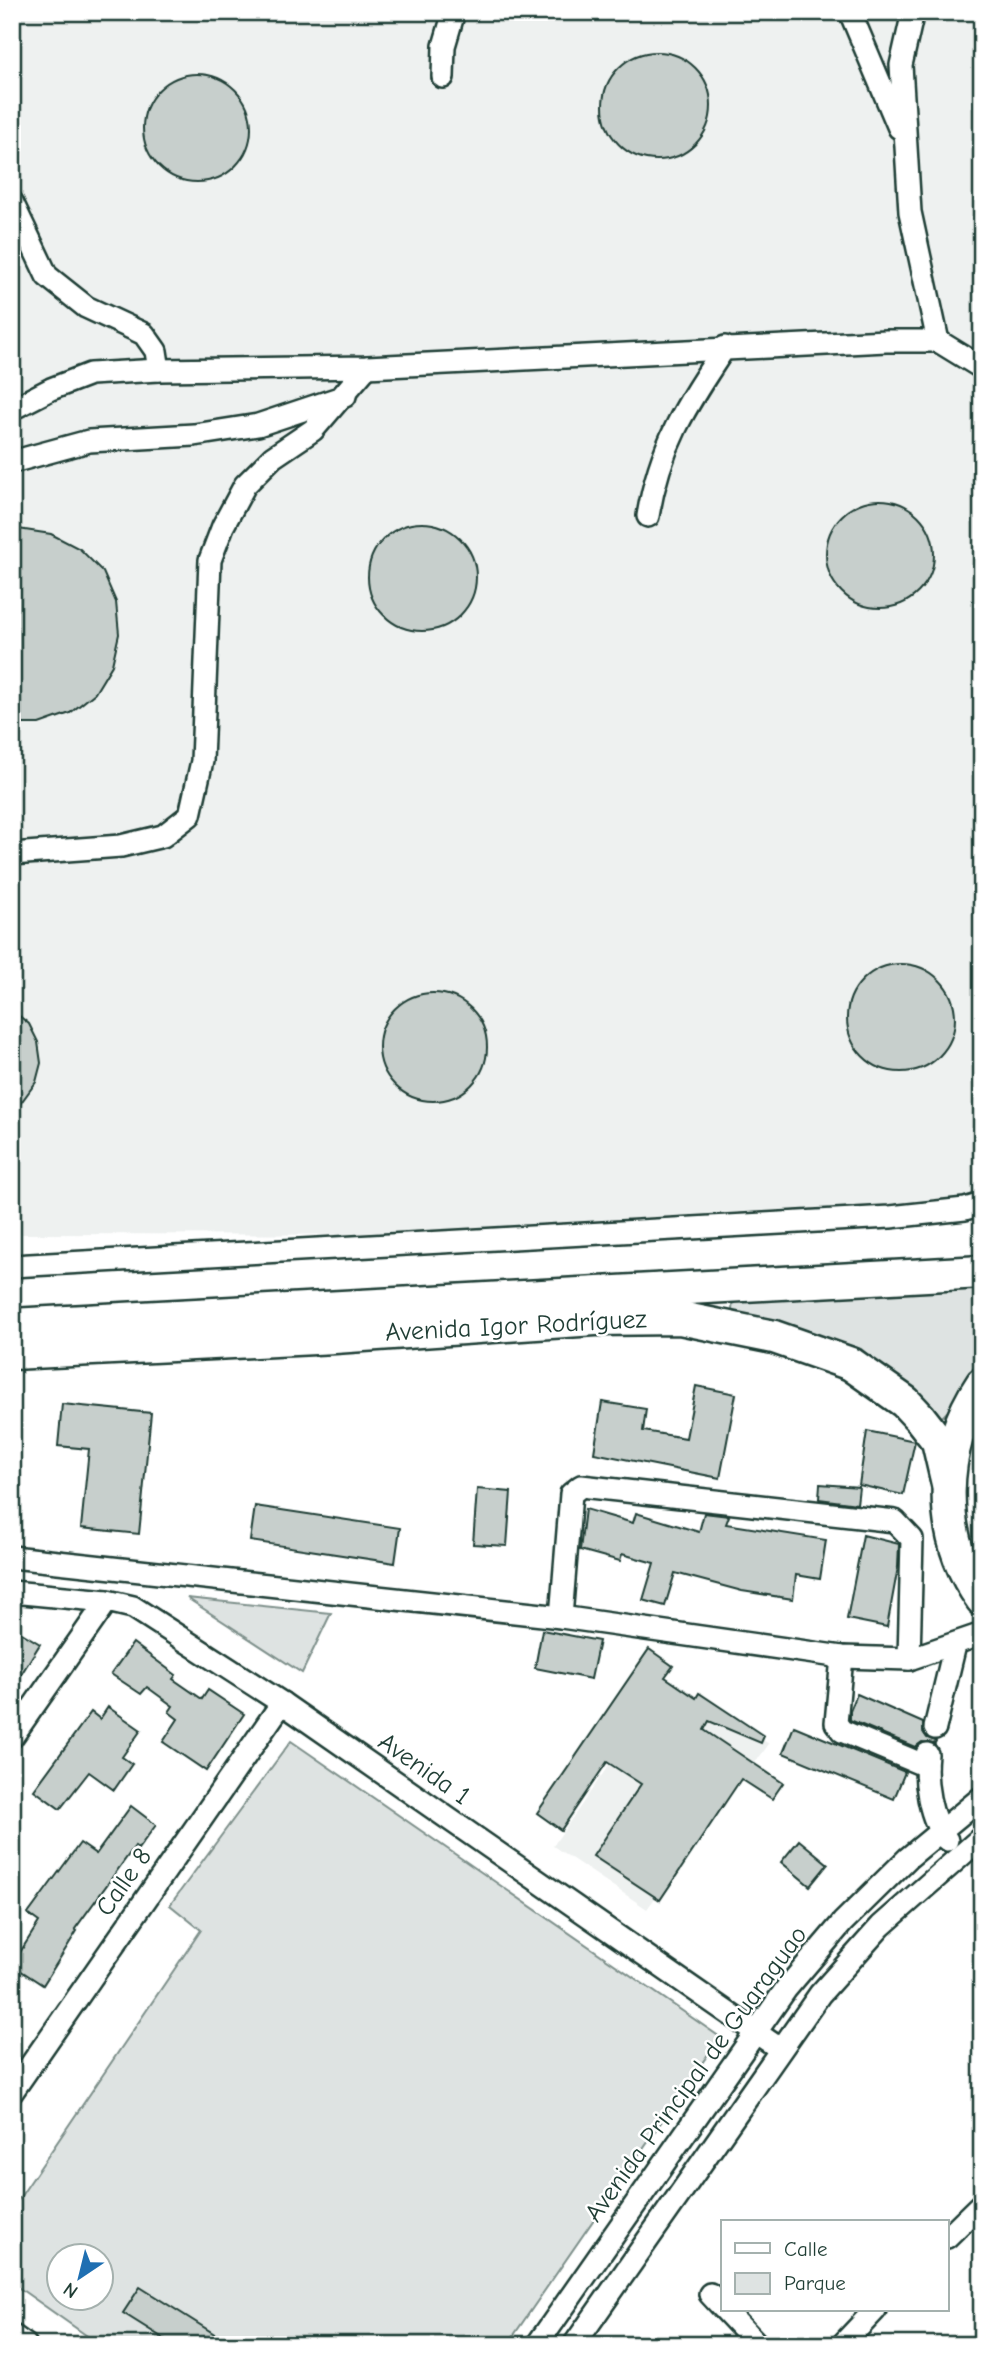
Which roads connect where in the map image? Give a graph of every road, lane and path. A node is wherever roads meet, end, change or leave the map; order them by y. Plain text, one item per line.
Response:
1 (454, 12) edge
2 (850, 12) edge
3 (914, 12) edge
4 (443, 77) dead end
5 (905, 143) junction
6 (12, 202) edge
7 (938, 341) junction
8 (725, 347) junction
9 (367, 367) junction
10 (982, 368) edge
11 (159, 370) junction
12 (345, 396) junction
13 (12, 409) edge
14 (12, 463) edge
15 (648, 516) dead end
16 (12, 854) edge
17 (982, 1204) edge
18 (12, 1266) edge
19 (982, 1272) edge
20 (12, 1325) edge
21 (12, 1353) edge
22 (982, 1384) edge
23 (948, 1484) junction
24 (12, 1557) edge
25 (12, 1592) edge
26 (982, 1600) edge
27 (107, 1601) junction
28 (561, 1617) junction
29 (982, 1634) edge
30 (955, 1645) junction
31 (842, 1657) junction
32 (909, 1658) junction
33 (282, 1703) junction
34 (935, 1728) dead end
35 (12, 1737) edge
36 (982, 1797) edge
37 (940, 1832) junction
38 (982, 1837) edge
39 (959, 1855) junction
40 (754, 2033) junction
41 (780, 2049) junction
42 (12, 2092) edge
43 (982, 2203) edge
44 (948, 2236) edge
45 (727, 2312) edge
46 (873, 2312) edge
47 (12, 2335) edge
48 (26, 2345) edge
49 (537, 2345) edge
50 (574, 2345) edge
51 (758, 2345) edge
52 (842, 2345) edge

1 - 4 street
2 - 5 street
3 - 5 street
5 - 7 street
6 - 11 street
7 - 8 street
7 - 10 street
8 - 9 street
8 - 15 street
9 - 11 street
9 - 12 street
11 - 13 street
12 - 14 street
12 - 16 street
17 - 18 street
19 - 20 highway, Avenida Igor Rodríguez
21 - 23 highway, Avenida Igor Rodríguez
22 - 23 highway
23 - 26 highway
24 - 28 street
25 - 27 street, Avenida 1
27 - 33 street, Avenida 1
27 - 35 street
28 - 31 street
28 - 32 street
29 - 30 street
30 - 32 street
30 - 34 street
31 - 32 street
31 - 37 street
33 - 40 street, Avenida 1
33 - 42 street, Calle 8
36 - 37 street, Avenida Principal de Guaraguao
37 - 39 street
37 - 40 street, Avenida Principal de Guaraguao
38 - 39 street, Avenida Principal de Guaraguao
39 - 41 street, Avenida Principal de Guaraguao
40 - 41 street, Avenida 1
40 - 49 street, Avenida Principal de Guaraguao
41 - 50 street, Avenida Principal de Guaraguao
43 - 44 street
45 - 51 street
46 - 52 street
47 - 48 street

